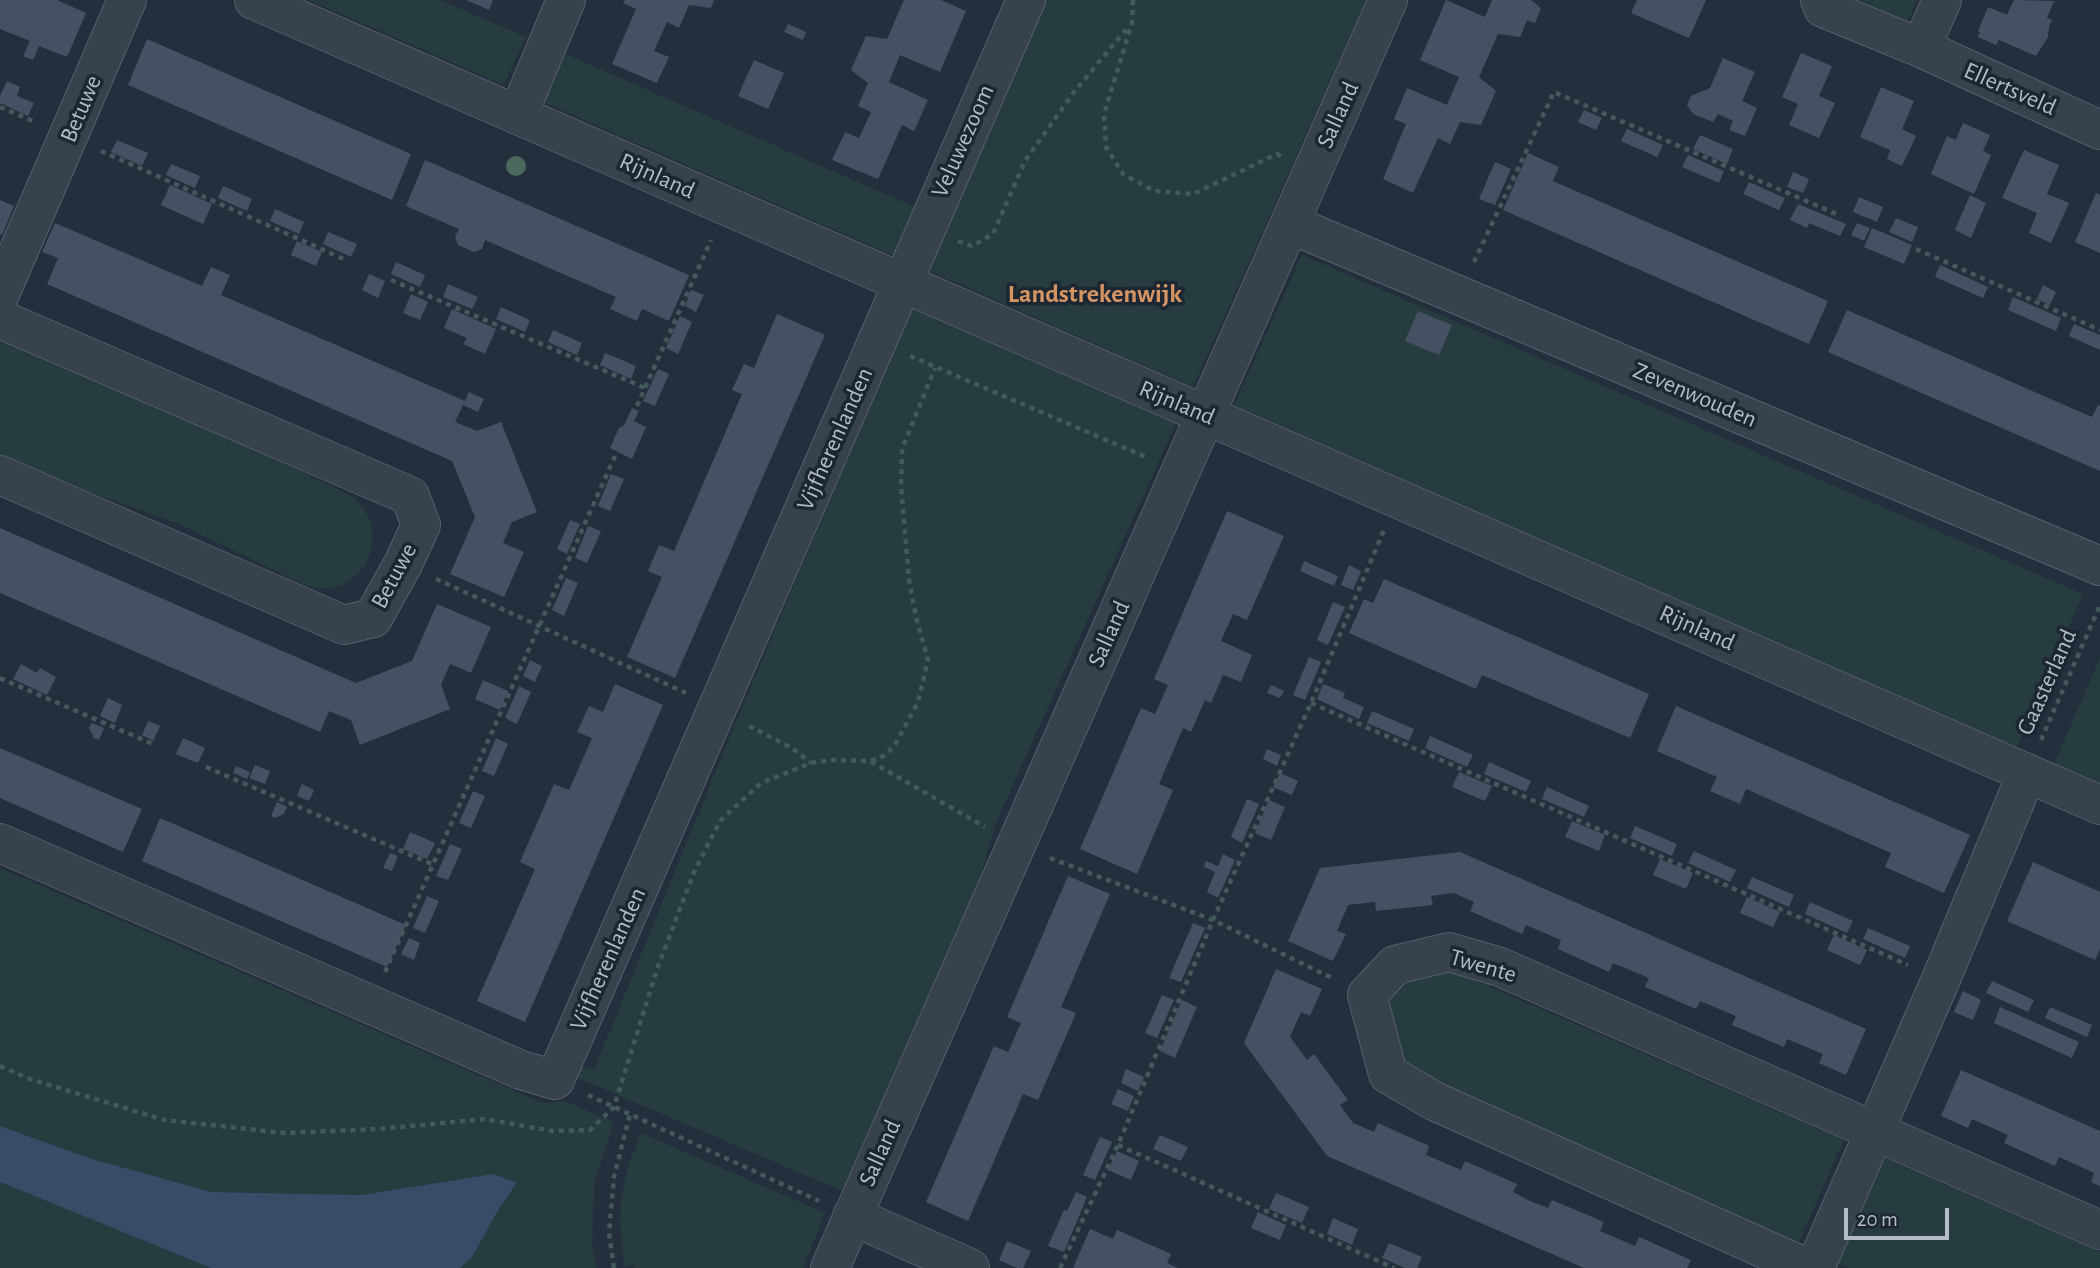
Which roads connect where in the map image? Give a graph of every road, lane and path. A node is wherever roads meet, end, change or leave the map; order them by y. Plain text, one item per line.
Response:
1 (127, 0) edge
2 (254, 0) edge
3 (566, 0) edge
4 (1026, 0) edge
5 (1133, 0) edge
6 (1388, 0) edge
7 (1820, 0) edge
8 (1942, 0) edge
9 (1132, 23) junction
10 (1921, 48) junction
11 (0, 107) edge
12 (518, 115) junction
13 (2100, 130) edge
14 (69, 136) junction
15 (1315, 168) junction
16 (726, 206) junction
17 (1841, 216) dead end
18 (1290, 223) junction
19 (924, 230) junction
20 (1916, 249) dead end
21 (346, 260) dead end
22 (391, 280) dead end
23 (902, 283) junction
24 (0, 294) edge
25 (1459, 295) junction
26 (0, 319) edge
27 (2100, 330) edge
28 (877, 341) junction
29 (935, 368) junction
30 (645, 388) junction
31 (637, 406) dead end
32 (1205, 416) junction
33 (615, 456) dead end
34 (1180, 471) junction
35 (0, 475) edge
36 (1397, 497) junction
37 (403, 564) junction
38 (2100, 566) edge
39 (2100, 605) edge
40 (539, 627) junction
41 (0, 678) edge
42 (1311, 704) junction
43 (718, 707) junction
44 (155, 745) dead end
45 (870, 761) junction
46 (811, 763) junction
47 (206, 767) dead end
48 (2027, 773) junction
49 (2100, 805) edge
50 (0, 843) edge
51 (1016, 845) junction
52 (434, 865) junction
53 (1213, 920) junction
54 (1941, 979) junction
55 (1367, 995) junction
56 (370, 1004) junction
57 (0, 1066) edge
58 (555, 1080) junction
59 (614, 1107) junction
60 (630, 1114) junction
61 (1875, 1132) junction
62 (1118, 1145) junction
63 (852, 1216) junction
64 (2100, 1230) edge
65 (614, 1268) edge
66 (830, 1268) edge
67 (970, 1268) edge
68 (1060, 1268) edge
69 (1394, 1268) edge
70 (1807, 1268) edge
71 (1815, 1268) edge

1 - 14 street, Betuwe
2 - 12 street, Rijnland
3 - 12 street
4 - 19 street, Veluwezoom
5 - 9 path
6 - 15 street, Salland
7 - 10 street, Ellertsveld
8 - 10 street
9 - 15 path
9 - 19 path
10 - 13 street, Ellertsveld
11 - 14 path
12 - 16 street, Rijnland
14 - 21 path
14 - 24 street, Betuwe
15 - 18 street, Salland
16 - 23 street, Rijnland
16 - 30 path
17 - 25 path
18 - 25 street, Zevenwouden
18 - 32 street, Salland
19 - 23 street, Veluwezoom
20 - 27 path
22 - 30 path
23 - 28 street, Vijfherenlanden
23 - 32 street, Rijnland
25 - 38 street, Zevenwouden
26 - 37 street, Betuwe
28 - 29 path
28 - 43 street, Vijfherenlanden
29 - 34 path
29 - 45 path
30 - 31 path
32 - 34 street, Salland
32 - 36 street, Rijnland
33 - 40 path
34 - 51 street, Salland
35 - 37 street, Betuwe
36 - 42 path
36 - 48 street, Rijnland
37 - 40 path
39 - 48 path, Gaasterland
40 - 43 path
40 - 52 path
41 - 44 path
42 - 53 path
42 - 54 path
43 - 46 path
43 - 58 street, Vijfherenlanden
45 - 46 path
45 - 51 path
46 - 59 path
47 - 52 path
48 - 49 street, Rijnland
48 - 54 street
50 - 56 street
51 - 53 path
51 - 63 street, Salland
52 - 56 path
53 - 55 path
53 - 62 path
54 - 61 street
55 - 61 street, Twente
55 - 70 street
56 - 58 street
57 - 59 path
58 - 59 path
59 - 60 path
60 - 63 path
60 - 65 path
61 - 64 street, Twente
61 - 71 street
62 - 68 path
62 - 69 path
63 - 66 street, Salland
63 - 67 street

